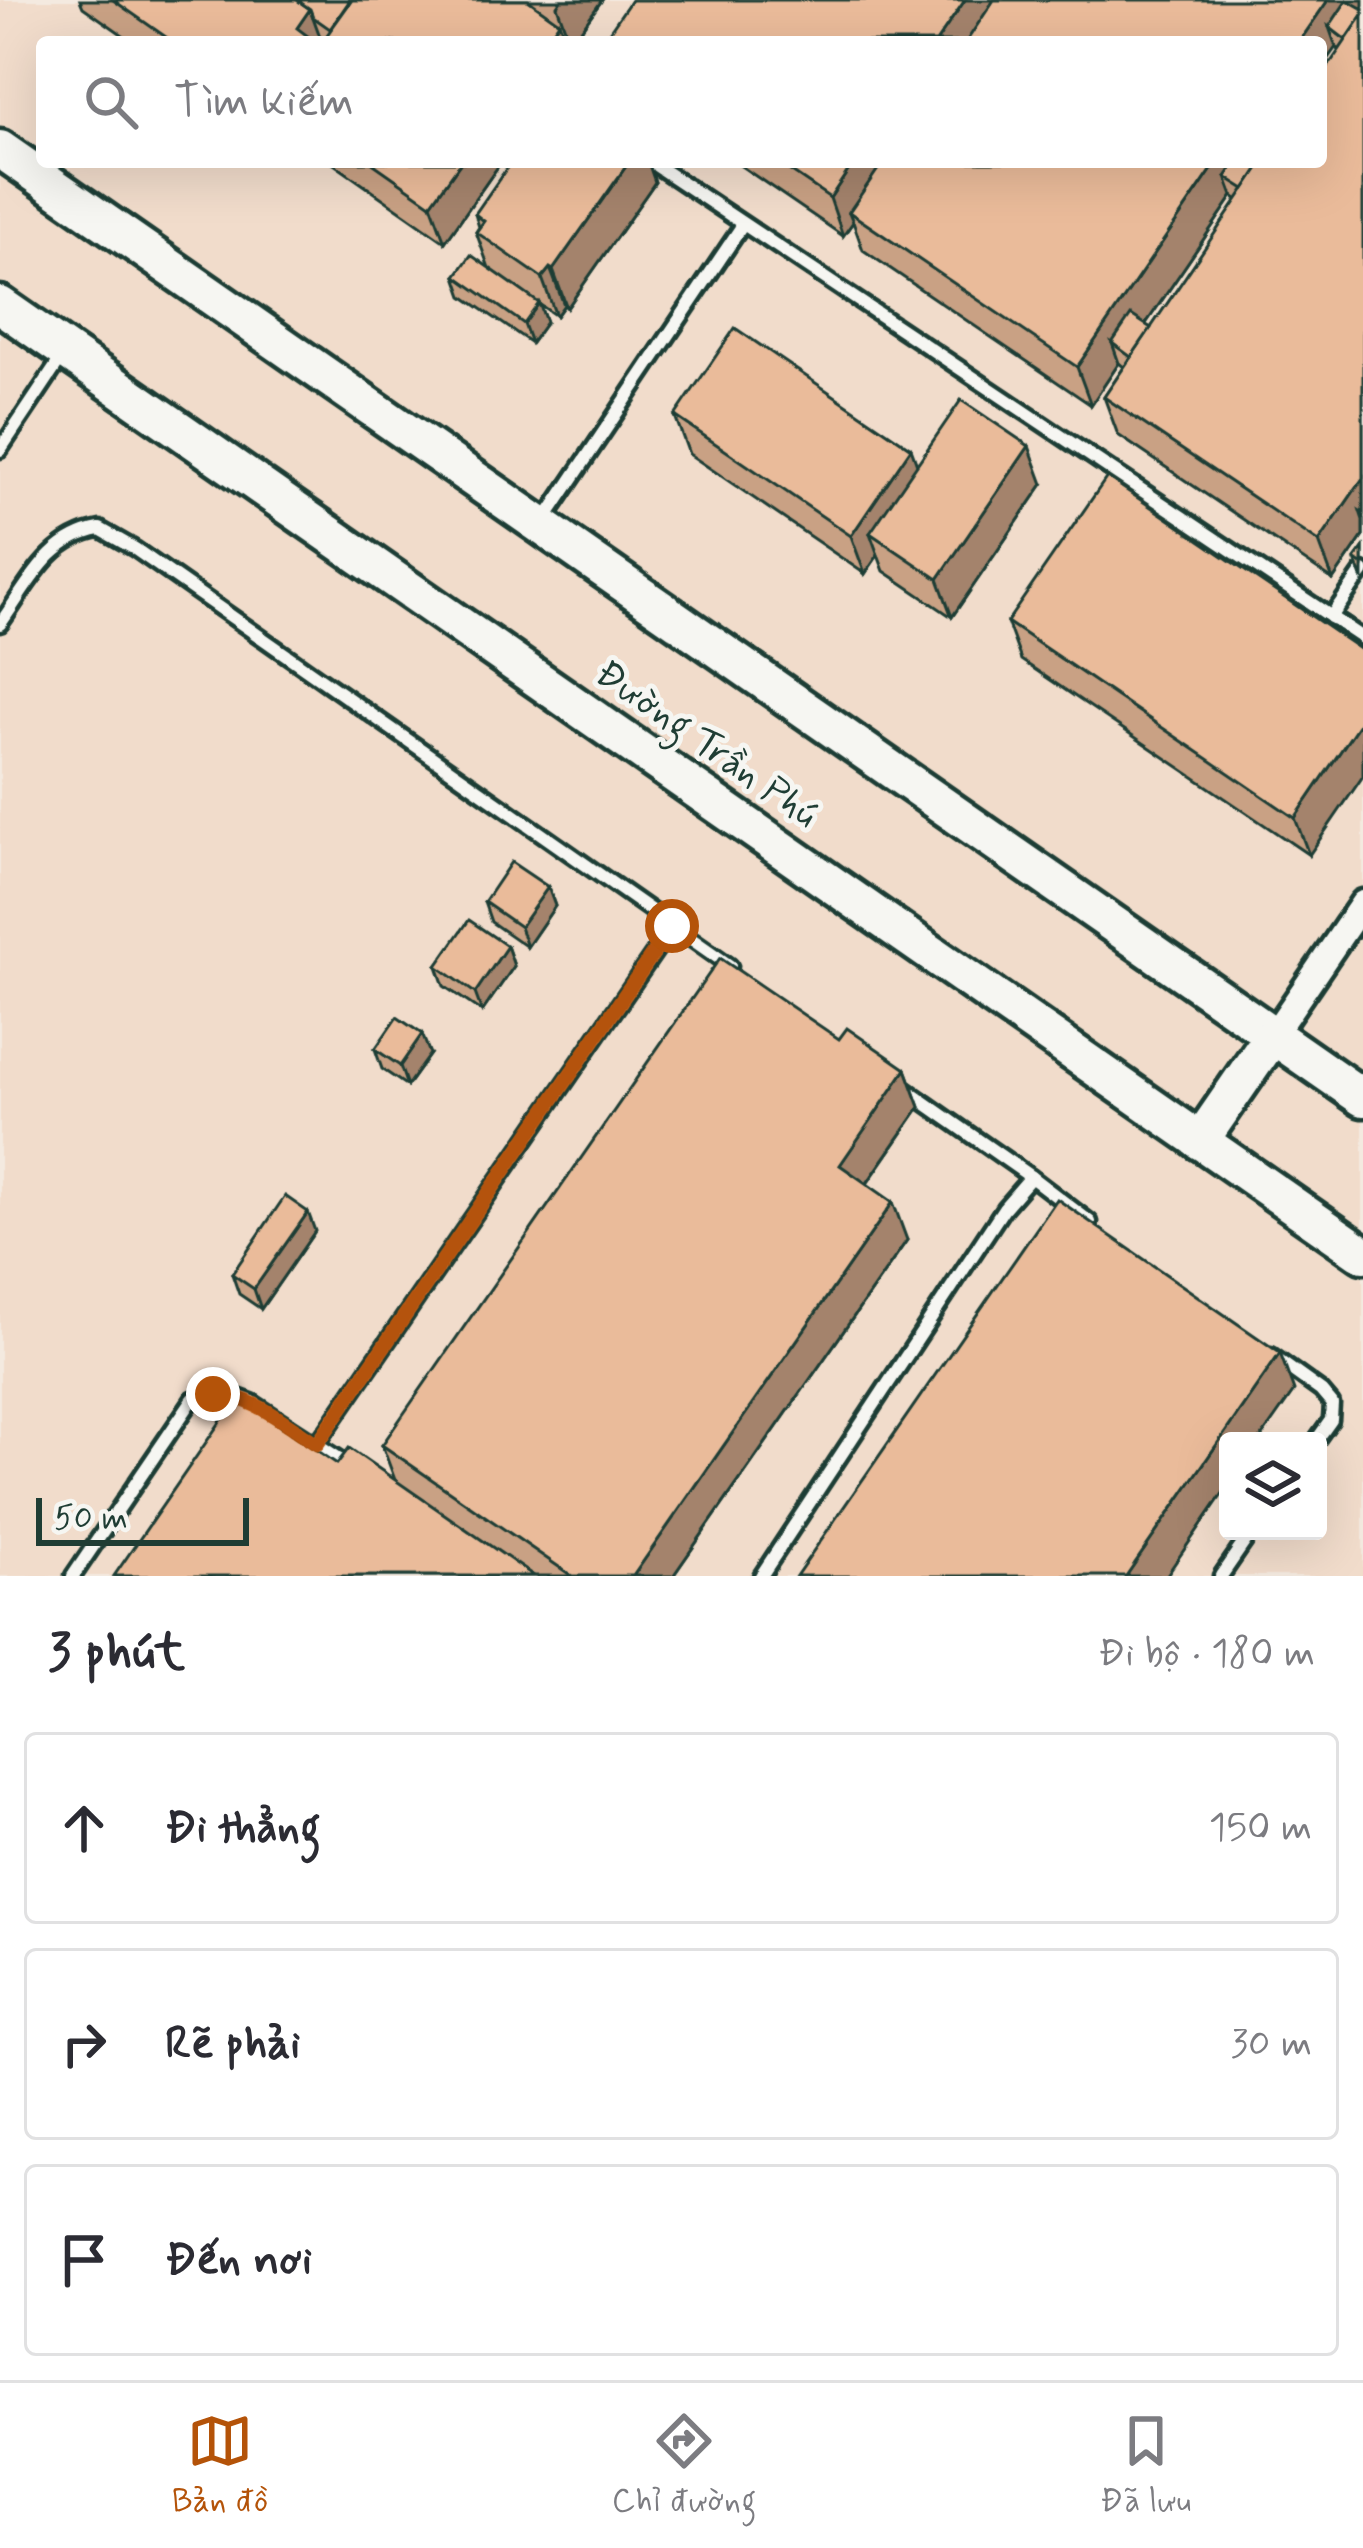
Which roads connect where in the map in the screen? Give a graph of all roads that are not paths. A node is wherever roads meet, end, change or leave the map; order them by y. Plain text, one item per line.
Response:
1 (0, 149) edge
2 (660, 168) edge
3 (742, 226) junction
4 (0, 305) edge
5 (66, 351) junction
6 (0, 450) edge
7 (541, 525) junction
8 (1363, 571) edge
9 (1331, 617) junction
10 (0, 624) edge
11 (1363, 638) edge
12 (1363, 903) edge
13 (672, 926) junction
14 (748, 979) edge
15 (1273, 1034) junction
16 (899, 1084) edge
17 (1363, 1098) edge
18 (1200, 1141) junction
19 (1031, 1177) junction
20 (1097, 1227) edge
21 (1363, 1254) edge
22 (1265, 1350) edge
23 (1322, 1432) edge
24 (317, 1444) junction
25 (372, 1480) edge
26 (1246, 1540) edge
27 (73, 1576) edge
28 (761, 1576) edge
29 (1221, 1576) edge

1 - 7 main road
2 - 3 lane
3 - 7 lane
3 - 9 lane
4 - 5 main road, Đường Trần Phú
5 - 6 lane
5 - 18 main road, Đường Trần Phú
7 - 15 main road
8 - 9 lane
9 - 11 lane
10 - 13 lane
12 - 15 street
13 - 14 lane
13 - 24 lane
15 - 17 main road
15 - 18 main road
16 - 19 lane
18 - 21 main road, Đường Trần Phú
19 - 20 lane
19 - 28 lane
22 - 23 lane
24 - 25 lane
24 - 27 lane
26 - 29 lane

